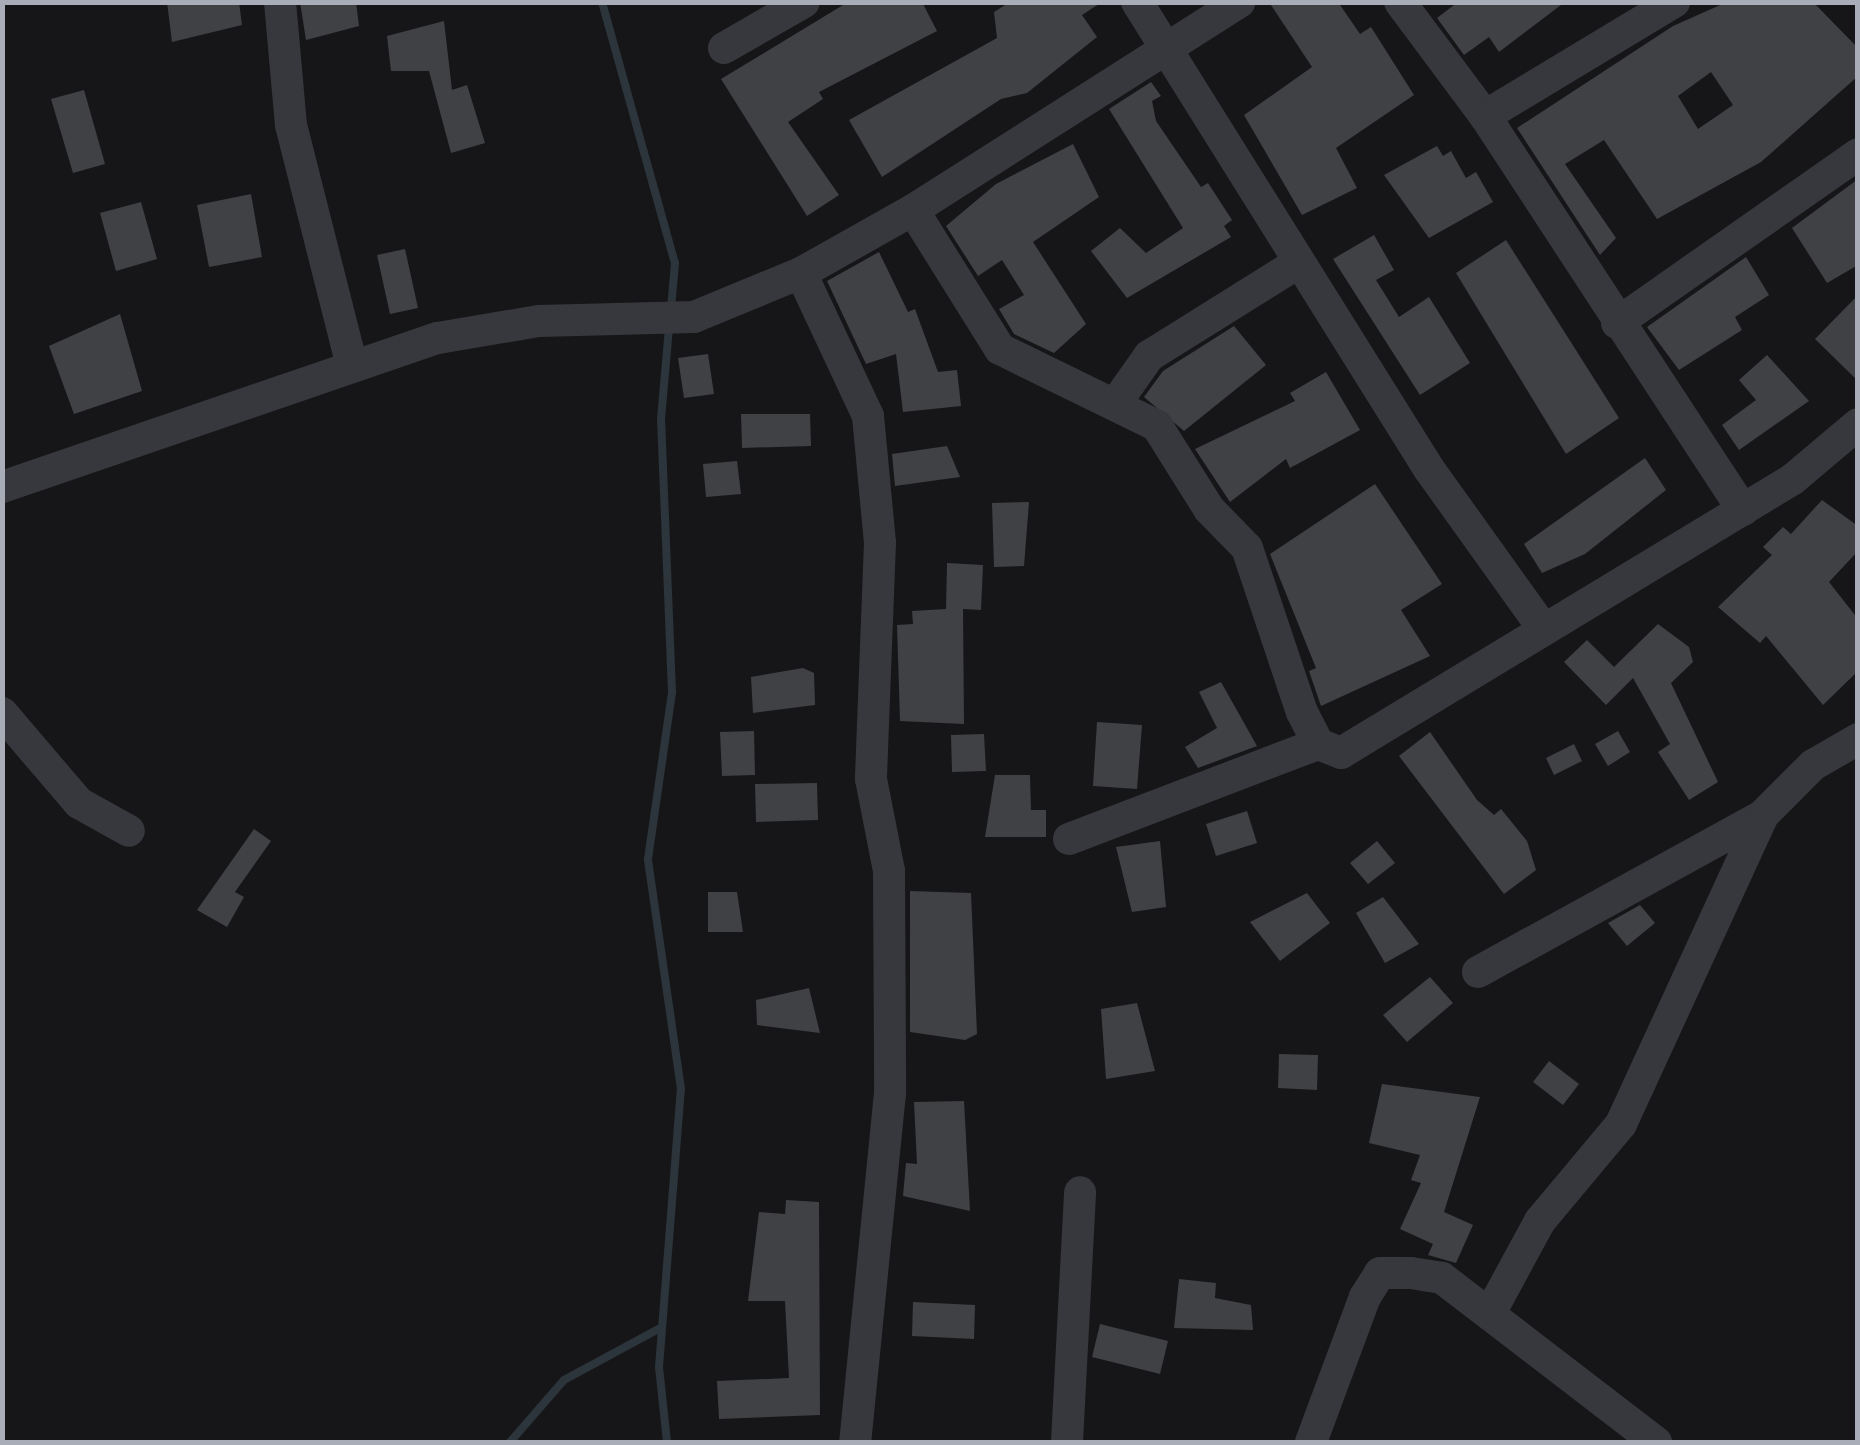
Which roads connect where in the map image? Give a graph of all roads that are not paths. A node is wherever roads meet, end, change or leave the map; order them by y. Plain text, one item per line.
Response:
1 (280, 2) edge
2 (804, 2) edge
3 (1136, 2) edge
4 (1238, 2) edge
5 (1400, 2) edge
6 (1674, 2) edge
7 (724, 48) dead end
8 (1167, 49) junction
9 (1485, 116) junction
10 (1858, 154) edge
11 (912, 210) junction
12 (1298, 263) junction
13 (801, 273) junction
14 (1618, 324) junction
15 (352, 362) junction
16 (1118, 400) junction
17 (1858, 424) edge
18 (2, 455) edge
19 (38, 474) junction
20 (2, 487) edge
21 (1743, 510) junction
22 (1542, 628) junction
23 (2, 713) edge
24 (1858, 739) edge
25 (1318, 744) junction
26 (1763, 815) junction
27 (129, 831) dead end
28 (1068, 838) dead end
29 (1478, 972) dead end
30 (1080, 1192) dead end
31 (1490, 1312) junction
32 (855, 1442) edge
33 (1067, 1442) edge
34 (1311, 1442) edge
35 (1656, 1442) edge

1 - 15 street
2 - 7 street
3 - 8 street
4 - 8 street
5 - 9 street
6 - 9 street
8 - 11 street
8 - 12 street
9 - 14 street
10 - 14 street
11 - 13 street
11 - 16 street
12 - 16 street
12 - 22 street
13 - 15 street
13 - 32 street
14 - 21 street
15 - 19 street
16 - 25 street
17 - 21 street
18 - 19 street
19 - 20 street
21 - 22 street
22 - 25 street
23 - 27 street
24 - 26 street
25 - 28 street
26 - 29 street
26 - 31 street
30 - 33 street
31 - 34 street
31 - 35 street

